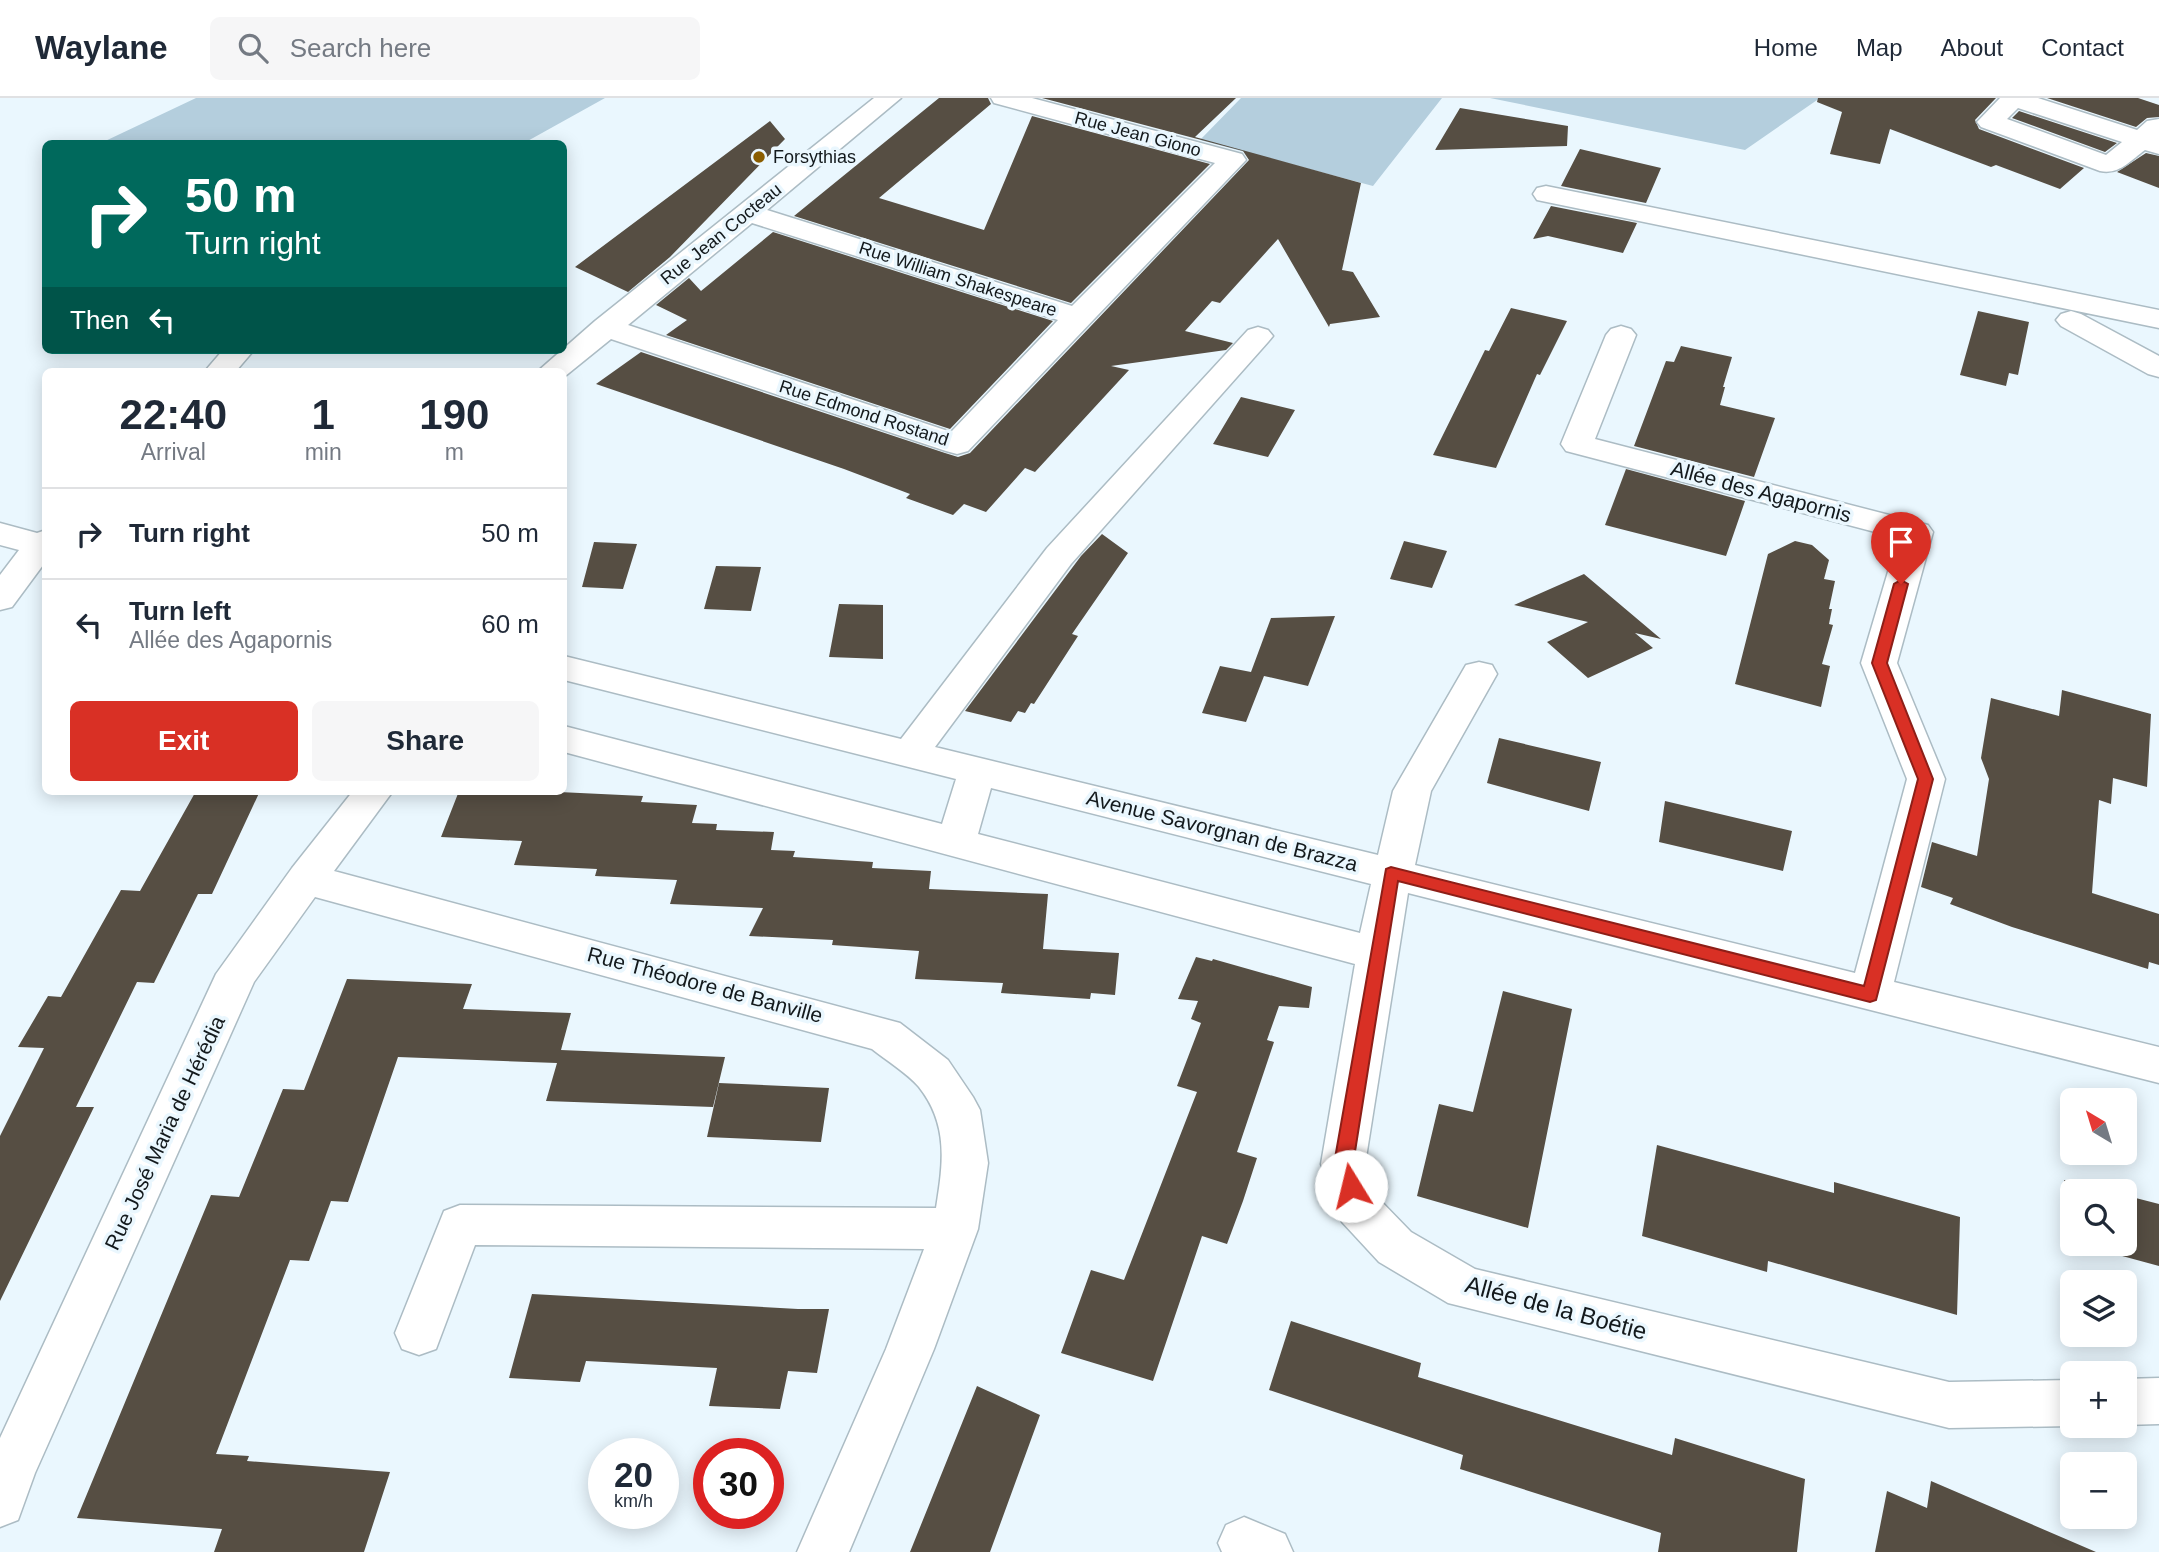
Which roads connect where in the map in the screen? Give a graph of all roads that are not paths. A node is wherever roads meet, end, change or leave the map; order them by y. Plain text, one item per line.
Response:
1 (889, 98) edge
2 (1003, 98) edge
3 (2013, 98) edge
4 (2153, 136) edge
5 (1233, 160) joint
6 (1546, 194) dead end
7 (748, 213) junction
8 (1077, 317) junction
9 (2159, 319) edge
10 (2071, 320) dead end
11 (605, 327) junction
12 (1621, 335) dead end
13 (1258, 336) dead end
14 (235, 354) edge
15 (560, 359) edge
16 (223, 368) edge
17 (2159, 368) edge
18 (0, 534) edge
19 (42, 544) edge
20 (42, 546) edge
21 (0, 599) edge
22 (567, 669) edge
23 (1479, 674) dead end
24 (567, 740) edge
25 (910, 754) junction
26 (977, 770) junction
27 (371, 795) edge
28 (956, 843) junction
29 (1391, 873) junction
30 (306, 879) junction
31 (1377, 954) junction
32 (1870, 995) junction
33 (2159, 1065) edge
34 (955, 1229) junction
35 (419, 1333) dead end
36 (2159, 1401) edge
37 (2137, 1402) edge
38 (2060, 1403) edge
39 (0, 1502) edge
40 (823, 1552) edge

1 - 7 street, Rue Jean Cocteau
2 - 5 street, Rue Jean Giono
3 - 4 street
5 - 8 street, Rue William Shakespeare
6 - 9 street
7 - 8 street, Rue William Shakespeare
7 - 11 street, Rue Jean Cocteau
8 - 11 street, Rue Edmond Rostand
10 - 17 street
11 - 15 street, Rue Jean Cocteau
12 - 32 street, Allée des Agapornis
13 - 25 street
14 - 16 street
18 - 19 street
20 - 21 street
22 - 25 street, Avenue Savorgnan de Brazza
23 - 29 street, Allée de la Boétie
24 - 28 street
25 - 26 street, Avenue Savorgnan de Brazza
26 - 28 street
26 - 29 street, Avenue Savorgnan de Brazza
27 - 30 street, Rue José Maria de Hérédia
28 - 31 street
29 - 31 street, Allée de la Boétie
29 - 32 street, Avenue Savorgnan de Brazza
30 - 34 street, Rue Théodore de Banville
30 - 39 street, Rue José Maria de Hérédia
31 - 38 street, Allée de la Boétie
32 - 33 street, Avenue Savorgnan de Brazza
34 - 35 street
34 - 40 street, Rue Théodore de Banville
36 - 37 street

